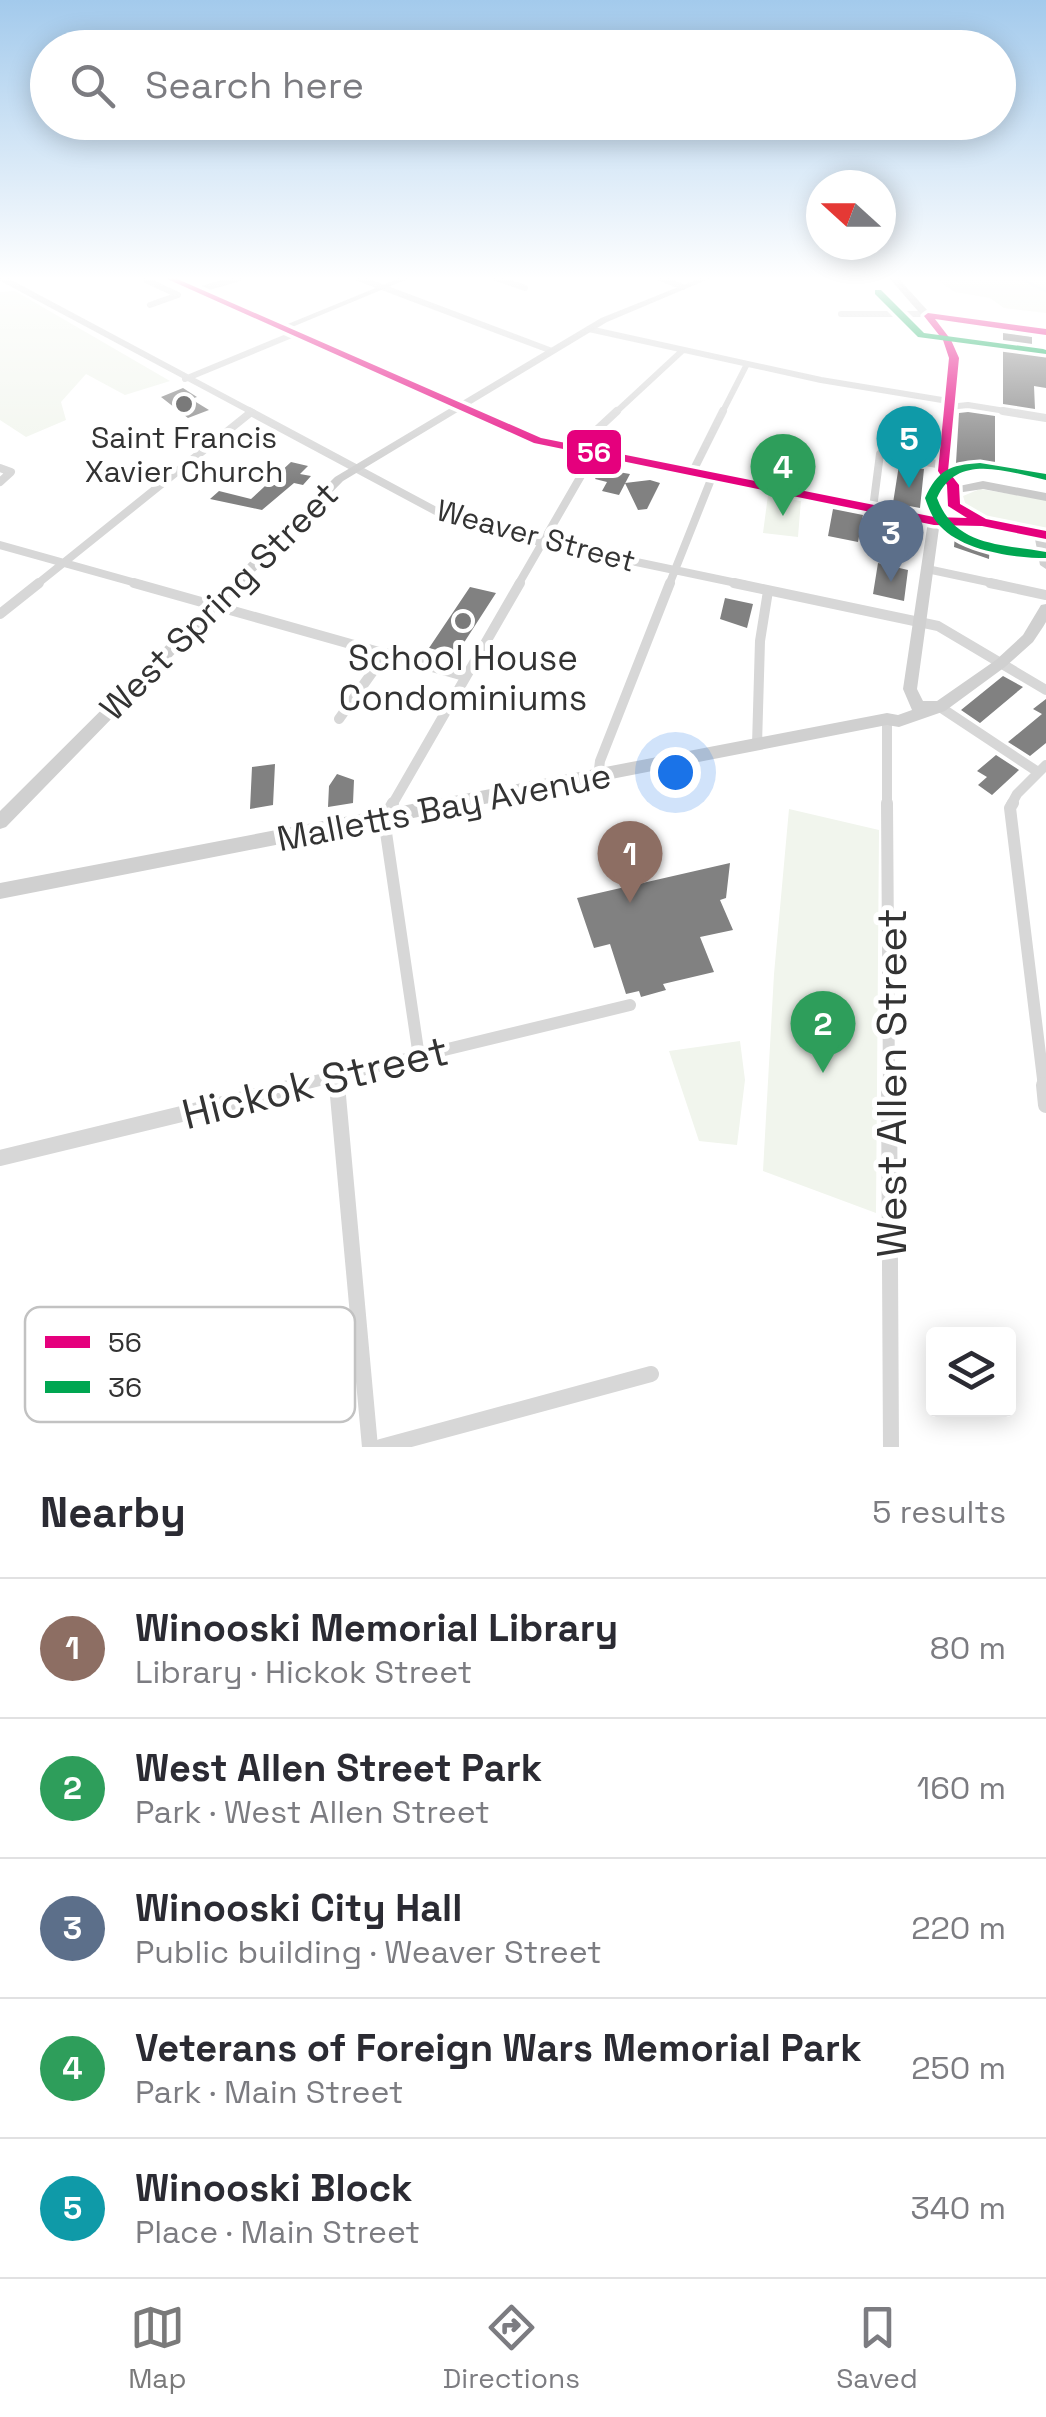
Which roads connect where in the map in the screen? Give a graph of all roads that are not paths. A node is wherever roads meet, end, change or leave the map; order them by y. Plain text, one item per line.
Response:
1 (124, 346) edge
2 (257, 346) edge
3 (320, 346) edge
4 (535, 346) edge
5 (562, 346) edge
6 (664, 346) edge
7 (948, 346) edge
8 (683, 350) junction
9 (552, 352) junction
10 (748, 364) junction
11 (185, 379) junction
12 (948, 400) junction
13 (460, 409) junction
14 (250, 413) junction
15 (1046, 418) edge
16 (574, 451) junction
17 (594, 455) junction
18 (944, 465) junction
19 (0, 468) edge
20 (352, 469) junction
21 (692, 473) junction
22 (712, 477) junction
23 (0, 482) edge
24 (983, 485) junction
25 (953, 496) junction
26 (1046, 497) edge
27 (873, 508) junction
28 (906, 515) junction
29 (934, 522) junction
30 (982, 522) junction
31 (1042, 536) edge
32 (542, 542) junction
33 (0, 545) edge
34 (64, 563) junction
35 (1046, 565) edge
36 (927, 568) junction
37 (676, 572) junction
38 (768, 590) junction
39 (1046, 595) edge
40 (214, 604) junction
41 (1046, 608) edge
42 (0, 614) edge
43 (919, 622) junction
44 (386, 653) junction
45 (999, 662) junction
46 (464, 676) junction
47 (1046, 690) edge
48 (928, 708) junction
49 (339, 719) dead end
50 (887, 719) junction
51 (757, 745) junction
52 (1042, 769) edge
53 (598, 777) junction
54 (384, 819) junction
55 (0, 822) edge
56 (0, 891) edge
57 (630, 1005) dead end
58 (419, 1057) junction
59 (336, 1076) junction
60 (1046, 1105) edge
61 (0, 1158) edge
62 (651, 1374) dead end
63 (370, 1447) edge
64 (382, 1447) edge
65 (891, 1447) edge

1 - 11 street, Weaver Street
2 - 11 street
3 - 13 main road
4 - 9 street
5 - 9 street, West Spring Street
6 - 8 street
7 - 12 main road
8 - 10 street
8 - 16 street
9 - 13 street, West Spring Street
10 - 12 street
10 - 21 street
11 - 14 street, Weaver Street
12 - 15 street
12 - 18 main road
13 - 16 main road
13 - 20 street, West Spring Street
14 - 20 street, Weaver Street
14 - 34 street
16 - 17 main road
17 - 21 main road
17 - 32 street
18 - 24 main road
18 - 25 main road
18 - 27 street
19 - 23 street
20 - 32 street, Weaver Street
20 - 40 street, West Spring Street
21 - 22 main road
22 - 27 main road
22 - 37 street
24 - 25 main road
24 - 26 main road
25 - 28 main road
25 - 30 main road
27 - 28 main road
28 - 29 main road
29 - 30 main road
29 - 36 street
30 - 31 main road
31 - 35 street
32 - 37 street, Weaver Street
32 - 46 street
33 - 34 street
34 - 40 street
34 - 42 street
36 - 39 street
36 - 43 street
37 - 38 street, Weaver Street
37 - 53 street
38 - 43 street, Weaver Street
38 - 51 street
40 - 44 street
40 - 55 street, West Spring Street
41 - 45 street
43 - 45 street, Weaver Street
43 - 48 street
44 - 46 street
44 - 49 street
45 - 47 street, Weaver Street
45 - 48 street
46 - 54 street
48 - 50 street, Malletts Bay Avenue
48 - 52 street
50 - 51 street, Malletts Bay Avenue
50 - 65 street, West Allen Street
51 - 53 street, Malletts Bay Avenue
52 - 60 street
53 - 54 street, Malletts Bay Avenue
54 - 56 street, Malletts Bay Avenue
54 - 58 street
57 - 58 street, Hickok Street
58 - 59 street, Hickok Street
59 - 61 street, Hickok Street
59 - 63 street
62 - 64 street

